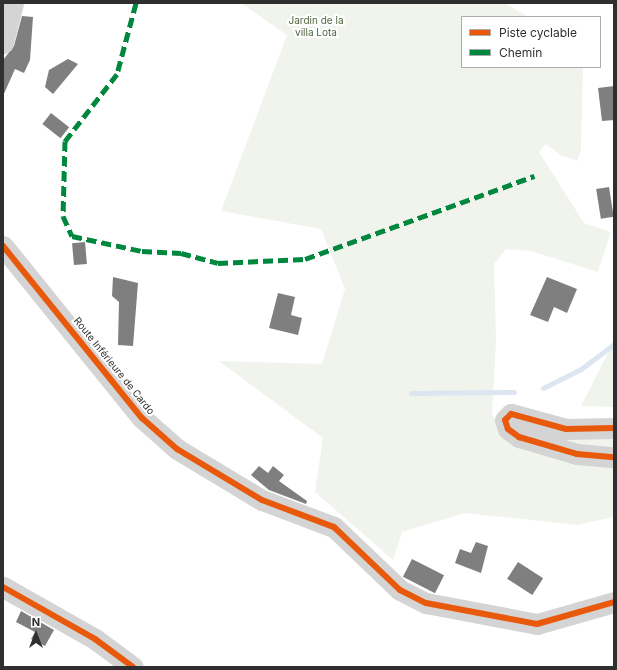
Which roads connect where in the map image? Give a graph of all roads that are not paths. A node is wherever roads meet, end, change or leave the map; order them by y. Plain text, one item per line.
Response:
1 (13, 3) edge
2 (3, 43) edge
3 (3, 246) edge
4 (614, 428) edge
5 (614, 457) edge
6 (3, 587) edge
7 (614, 602) edge
8 (593, 610) junction
9 (614, 615) edge
10 (133, 667) edge

1 - 2 street
3 - 8 street, Route Inférieure de Cardo
4 - 5 street
6 - 10 street
7 - 8 street, Route Inférieure de Cardo
8 - 9 street

